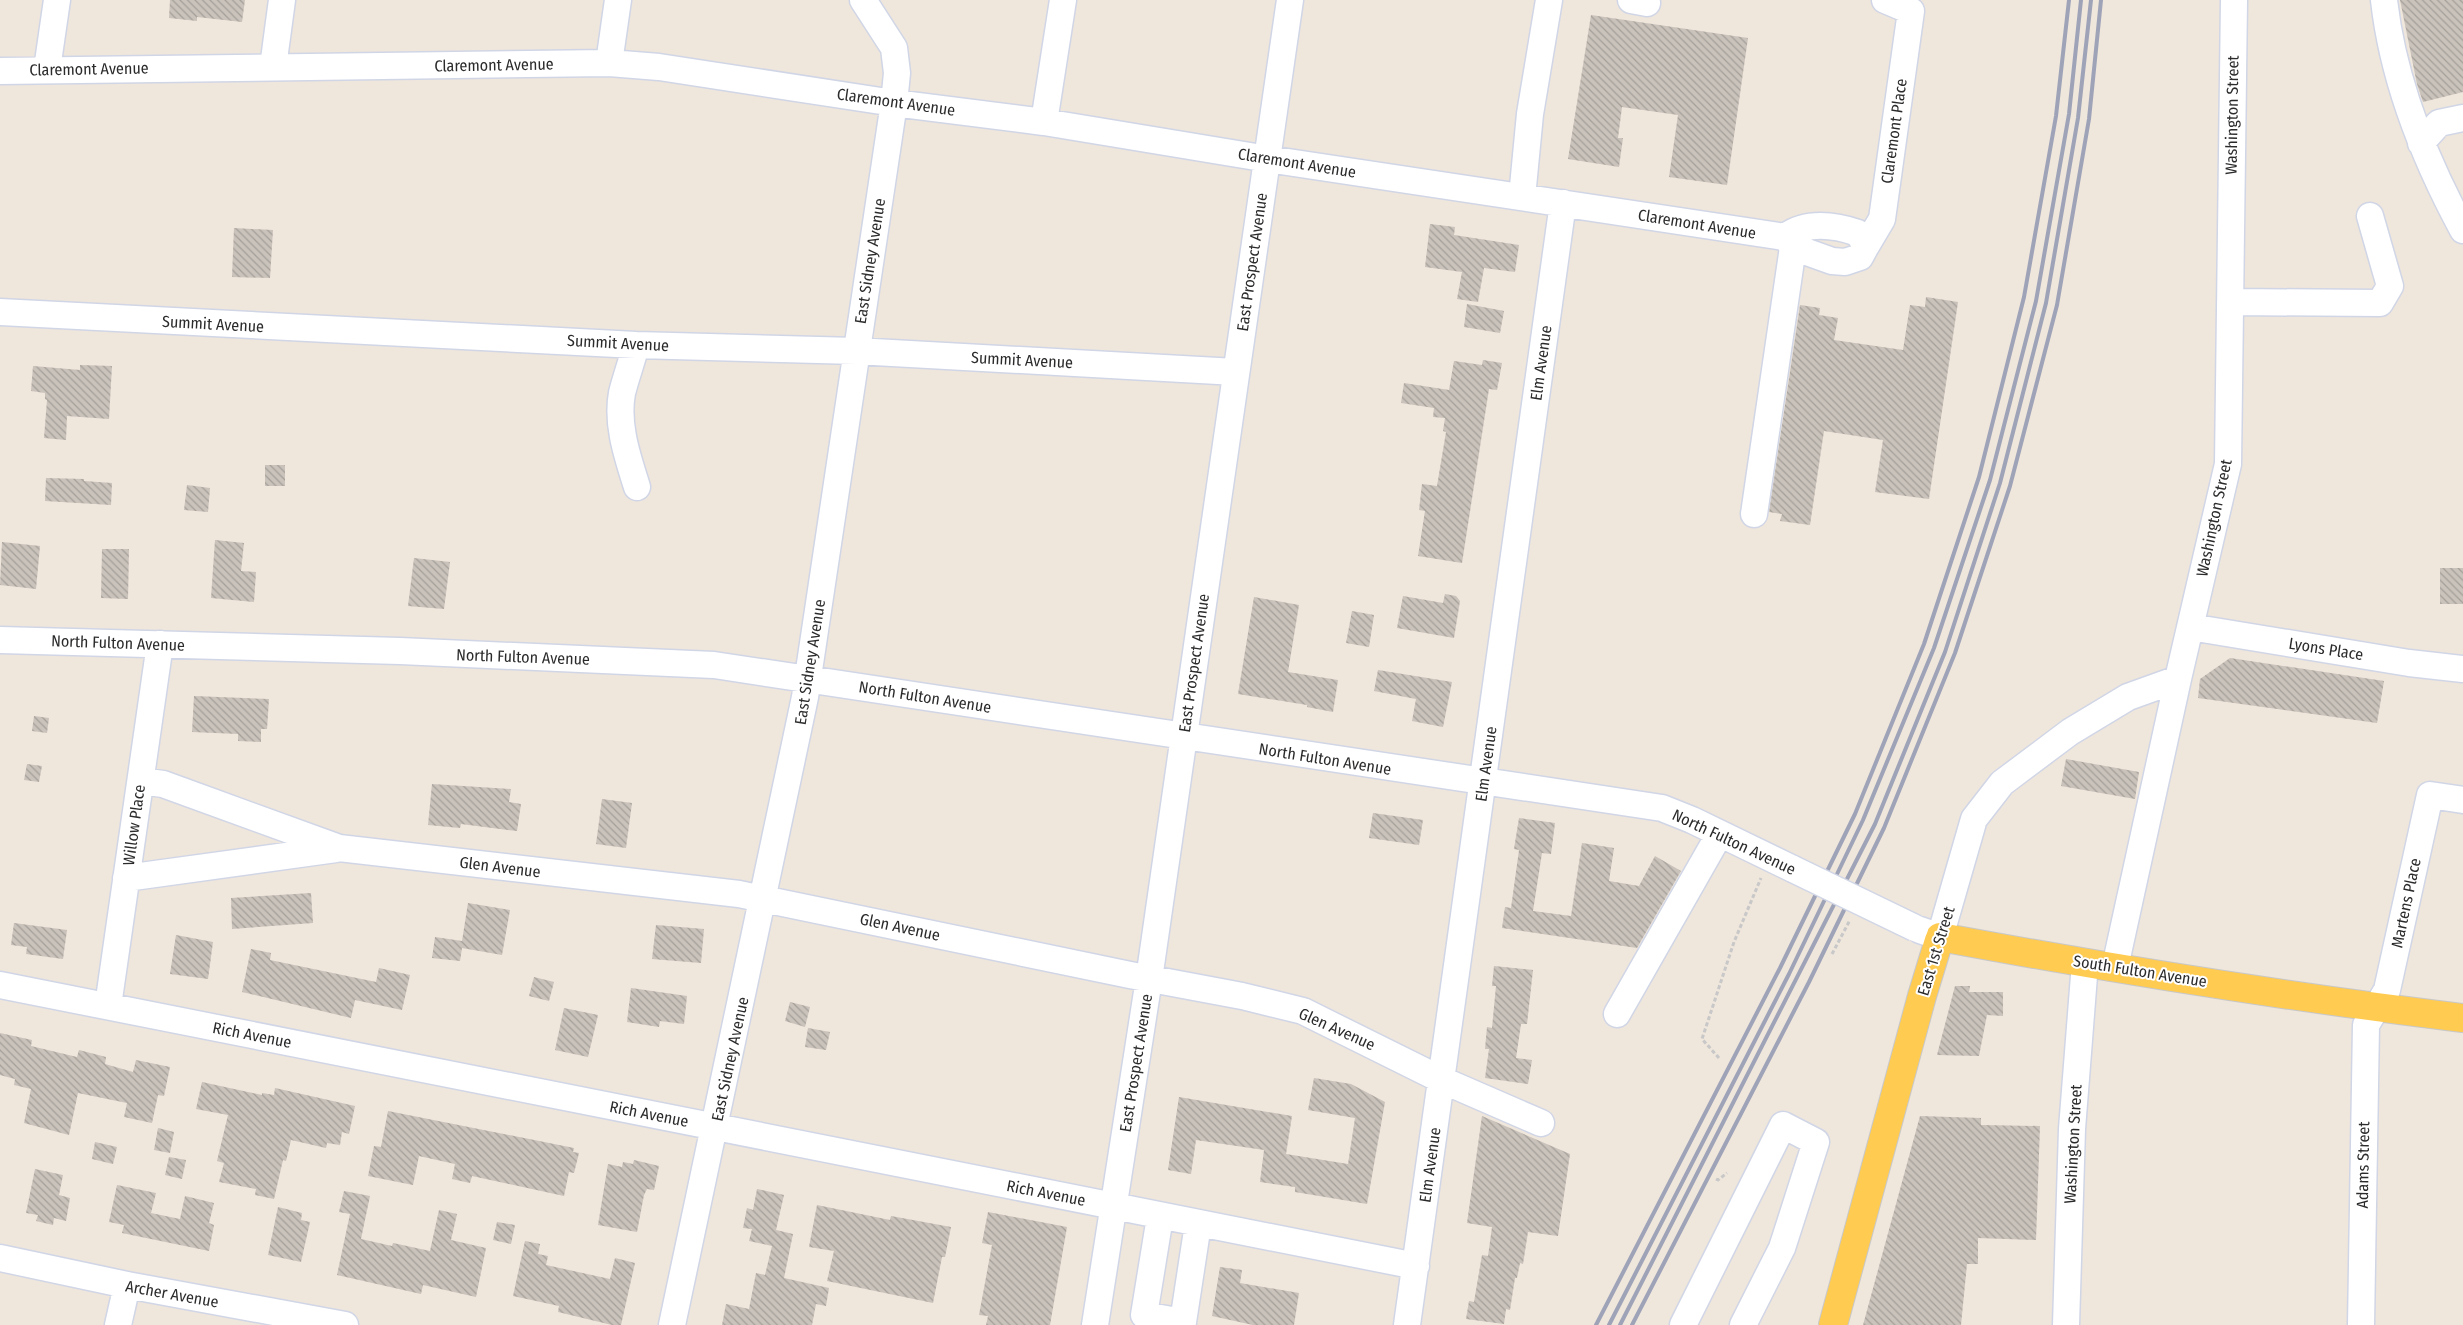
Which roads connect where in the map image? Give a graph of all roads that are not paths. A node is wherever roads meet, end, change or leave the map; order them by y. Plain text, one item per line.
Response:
1 (57, 0) edge
2 (282, 0) edge
3 (618, 0) edge
4 (863, 0) edge
5 (1063, 0) edge
6 (1290, 0) edge
7 (1549, 0) edge
8 (1885, 0) edge
9 (2234, 0) edge
10 (2384, 0) edge
11 (609, 63) junction
12 (273, 67) junction
13 (47, 69) junction
14 (0, 71) edge
15 (894, 103) junction
16 (2463, 118) edge
17 (1044, 122) junction
18 (2421, 143) junction
19 (1268, 159) junction
20 (1522, 197) junction
21 (1563, 203) junction
22 (2370, 216) dead end
23 (2463, 230) edge
24 (1789, 242) junction
25 (1866, 246) junction
26 (2230, 302) junction
27 (0, 312) edge
28 (636, 345) junction
29 (856, 351) junction
30 (1236, 372) junction
31 (637, 487) dead end
32 (1754, 514) dead end
33 (2190, 627) junction
34 (0, 640) edge
35 (160, 644) junction
36 (2463, 670) edge
37 (2178, 679) junction
38 (808, 680) junction
39 (1184, 737) junction
40 (141, 781) junction
41 (1484, 783) junction
42 (2463, 800) edge
43 (1719, 835) junction
44 (340, 848) junction
45 (126, 878) junction
46 (1827, 886) joint
47 (763, 899) junction
48 (1940, 937) junction
49 (2085, 963) junction
50 (2115, 967) junction
51 (1149, 979) junction
52 (0, 985) edge
53 (108, 1006) junction
54 (2376, 1008) junction
55 (1617, 1014) dead end
56 (2463, 1018) edge
57 (1442, 1080) junction
58 (1540, 1123) dead end
59 (716, 1127) junction
60 (1114, 1206) junction
61 (1160, 1216) junction
62 (1198, 1224) junction
63 (0, 1258) edge
64 (1416, 1266) junction
65 (127, 1286) junction
66 (118, 1325) edge
67 (346, 1325) edge
68 (672, 1325) edge
69 (1095, 1325) edge
70 (1407, 1325) edge
71 (1683, 1325) edge
72 (1743, 1325) edge
73 (1833, 1325) edge
74 (2066, 1325) edge
75 (2361, 1325) edge

1 - 13 street
2 - 12 street
3 - 11 street
4 - 15 street, East Sidney Avenue
5 - 17 street
6 - 19 street, East Prospect Avenue
7 - 20 street
8 - 25 street, Claremont Place
9 - 26 street, Washington Street
10 - 18 street
11 - 12 street, Claremont Avenue
11 - 15 street, Claremont Avenue
12 - 13 street, Claremont Avenue
13 - 14 street, Claremont Avenue
15 - 17 street, Claremont Avenue
15 - 29 street, East Sidney Avenue
16 - 18 street
17 - 19 street, Claremont Avenue
18 - 23 street
19 - 20 street, Claremont Avenue
19 - 30 street, East Prospect Avenue
20 - 21 street, Claremont Avenue
21 - 24 street, Claremont Avenue
21 - 41 street, Elm Avenue
22 - 26 street
24 - 25 street, Claremont Avenue
24 - 25 street, Claremont Avenue
24 - 32 street
26 - 33 street, Washington Street
27 - 28 street, Summit Avenue
28 - 29 street, Summit Avenue
28 - 31 street
29 - 30 street, Summit Avenue
29 - 38 street, East Sidney Avenue
30 - 39 street, East Prospect Avenue
33 - 36 street, Lyons Place
33 - 37 street, Washington Street
34 - 35 street, North Fulton Avenue
35 - 38 street, North Fulton Avenue
35 - 40 street, Willow Place
37 - 48 street, East 1st Street
37 - 50 street, Washington Street
38 - 39 street, North Fulton Avenue
38 - 47 street, East Sidney Avenue
39 - 41 street, North Fulton Avenue
39 - 51 street, East Prospect Avenue
40 - 44 street, Glen Avenue
40 - 45 street, Willow Place
41 - 43 street, North Fulton Avenue
41 - 57 street, Elm Avenue
42 - 54 street, Martens Place
43 - 46 street, North Fulton Avenue, bridge
43 - 55 street
44 - 45 street, Glen Avenue
44 - 47 street, Glen Avenue
45 - 53 street, Willow Place
46 - 48 street, South Fulton Avenue, bridge
47 - 51 street, Glen Avenue
47 - 59 street, East Sidney Avenue
48 - 49 main road, South Fulton Avenue
48 - 73 main road, East 1st Street
49 - 50 main road, South Fulton Avenue
49 - 74 street, Washington Street
50 - 54 main road, South Fulton Avenue
51 - 57 street, Glen Avenue
51 - 60 street, East Prospect Avenue
52 - 53 street, Rich Avenue
53 - 59 street, Rich Avenue
54 - 56 main road, South Fulton Avenue
54 - 75 street, Adams Street
57 - 58 street, Glen Avenue
57 - 64 street, Elm Avenue
59 - 60 street, Rich Avenue
59 - 68 street, East Sidney Avenue
60 - 61 street, Rich Avenue
60 - 69 street, East Prospect Avenue
61 - 62 street, Rich Avenue
61 - 62 street
62 - 64 street, Rich Avenue
63 - 65 street, Archer Avenue
64 - 70 street, Elm Avenue
65 - 66 street
65 - 67 street, Archer Avenue
71 - 72 street

